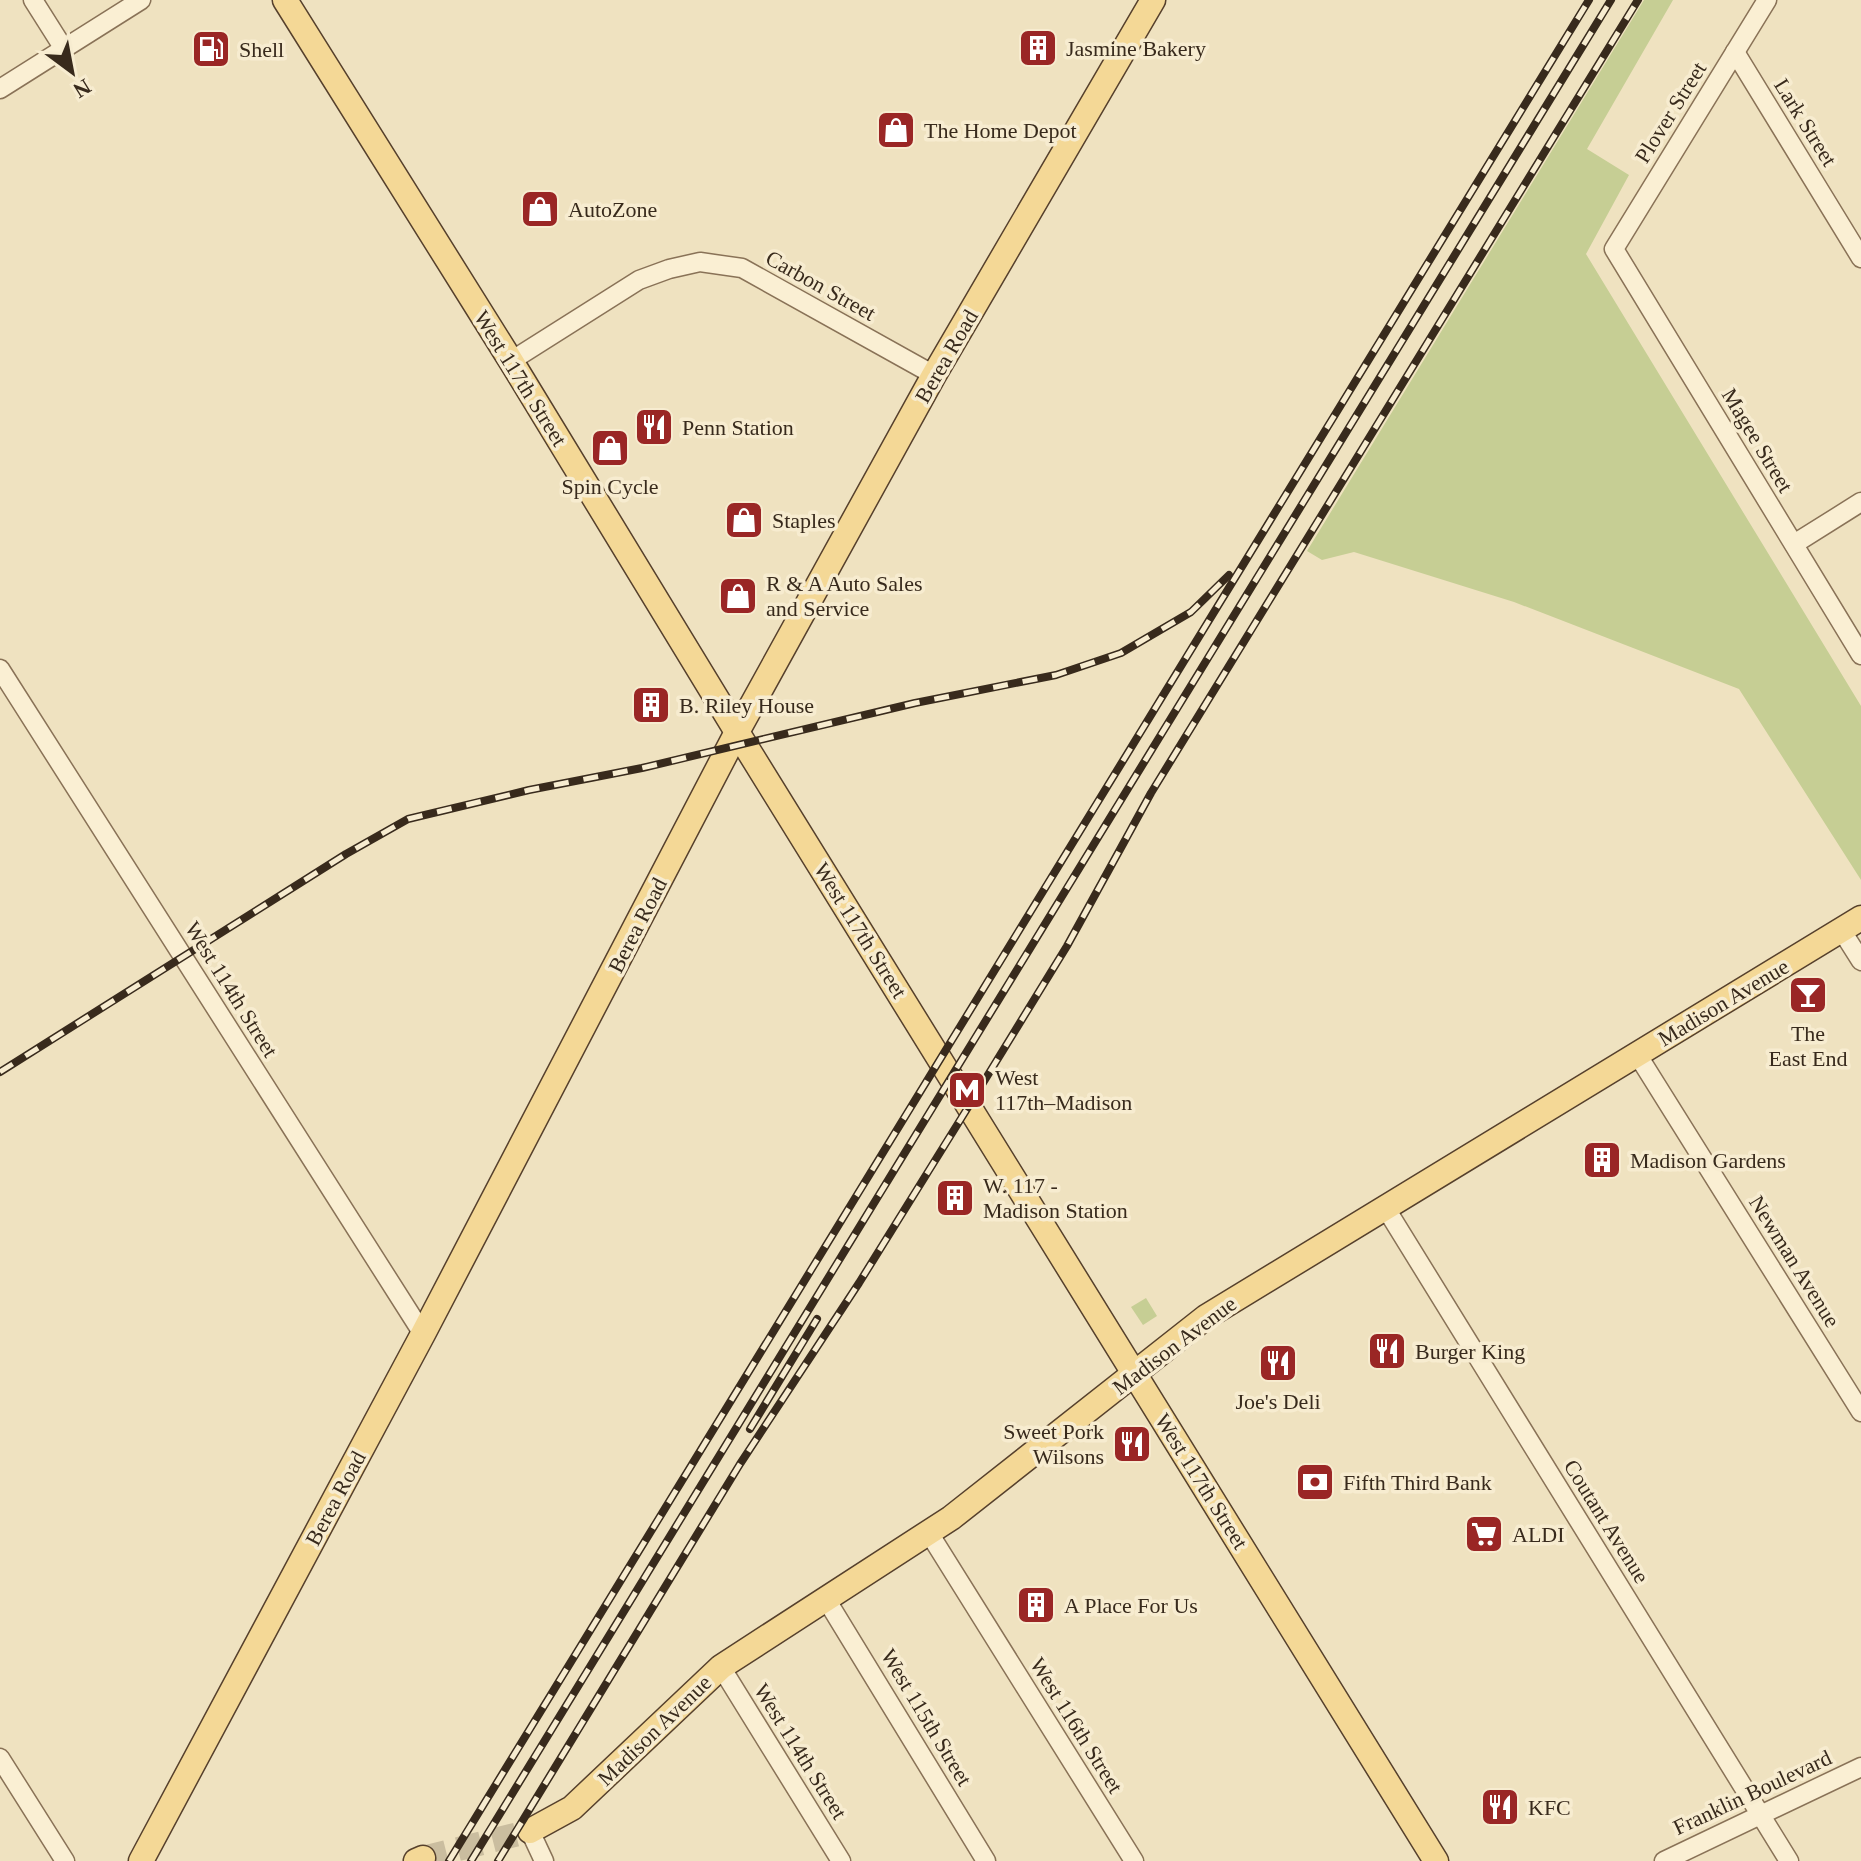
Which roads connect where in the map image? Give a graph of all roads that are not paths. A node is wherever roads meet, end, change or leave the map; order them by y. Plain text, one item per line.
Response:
1 (33, 0) edge
2 (141, 0) edge
3 (285, 0) edge
4 (1153, 0) edge
5 (1767, 0) edge
6 (64, 49) junction
7 (1735, 52) junction
8 (0, 89) edge
9 (1614, 249) joint
10 (1861, 258) edge
11 (511, 361) junction
12 (934, 375) junction
13 (1861, 502) edge
14 (1794, 544) junction
15 (1861, 655) edge
16 (0, 669) edge
17 (737, 732) junction
18 (1852, 924) edge
19 (1861, 961) edge
20 (1637, 1054) junction
21 (1385, 1207) junction
22 (423, 1334) junction
23 (1136, 1374) junction
24 (1861, 1412) edge
25 (929, 1533) junction
26 (826, 1599) junction
27 (721, 1667) junction
28 (0, 1758) edge
29 (1861, 1767) edge
30 (1760, 1815) junction
31 (530, 1831) joint
32 (65, 1861) edge
33 (141, 1861) edge
34 (544, 1861) edge
35 (841, 1861) edge
36 (986, 1861) edge
37 (1134, 1861) edge
38 (1436, 1861) edge
39 (1664, 1861) edge
40 (1789, 1861) edge

1 - 6 street
2 - 6 street
3 - 11 main road, West 117th Street
4 - 12 main road, Berea Road
5 - 7 street, Plover Street
6 - 8 street
7 - 9 street, Plover Street
7 - 10 street, Lark Street
9 - 14 street, Magee Street
11 - 12 street, Carbon Street
11 - 17 main road, West 117th Street
12 - 17 main road, Berea Road
13 - 14 street
14 - 15 street, Magee Street
16 - 22 street, West 114th Street
17 - 22 main road, Berea Road
17 - 23 main road, West 117th Street
18 - 19 street
18 - 20 main road, Madison Avenue
20 - 21 main road, Madison Avenue
20 - 24 street, Newman Avenue
21 - 23 main road, Madison Avenue
21 - 30 street, Coutant Avenue
22 - 33 main road, Berea Road
23 - 25 main road, Madison Avenue
23 - 38 main road, West 117th Street
25 - 26 main road, Madison Avenue
25 - 37 street, West 116th Street
26 - 27 main road, Madison Avenue
26 - 36 street, West 115th Street
27 - 31 main road, Madison Avenue
27 - 35 street, West 114th Street
28 - 32 street
29 - 30 street, Franklin Boulevard
30 - 39 street, Franklin Boulevard
30 - 40 street, Coutant Avenue
31 - 34 street

